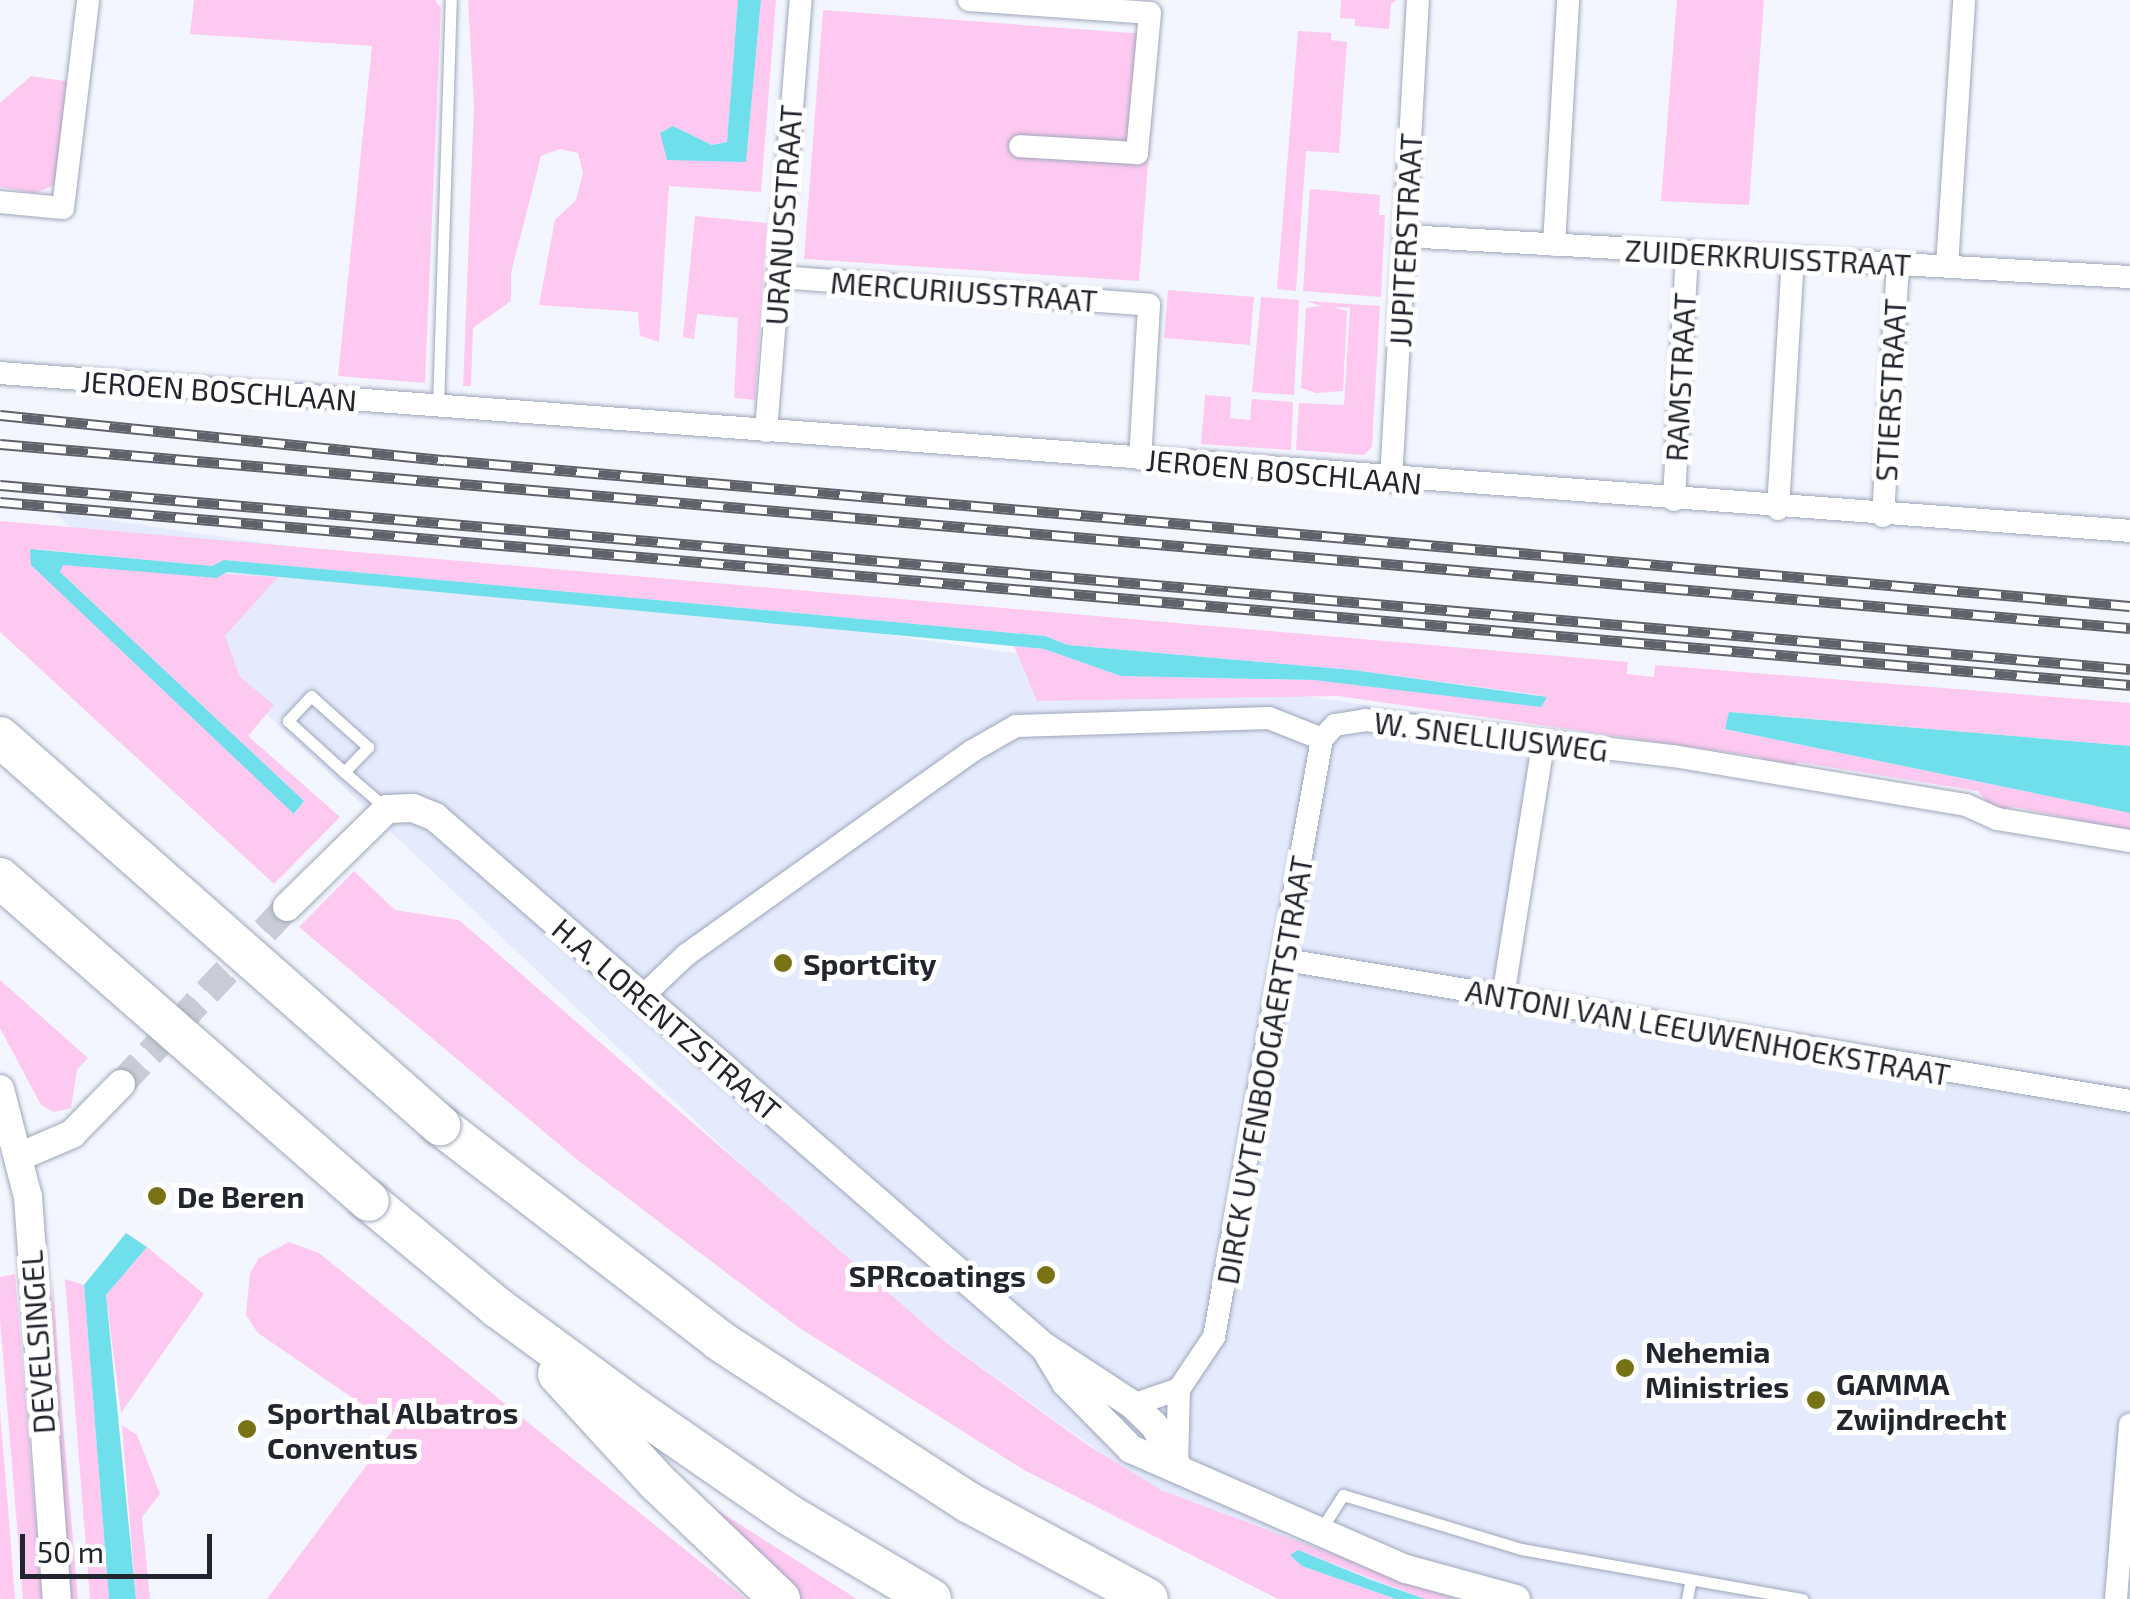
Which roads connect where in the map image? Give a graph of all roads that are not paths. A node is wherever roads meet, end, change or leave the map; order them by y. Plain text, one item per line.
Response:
1 (88, 0) edge
2 (451, 0) edge
3 (801, 0) edge
4 (969, 0) edge
5 (1418, 0) edge
6 (1568, 0) edge
7 (1964, 0) edge
8 (1020, 146) dead end
9 (0, 202) edge
10 (1405, 236) junction
11 (1554, 245) junction
12 (1687, 253) junction
13 (1794, 260) junction
14 (1898, 264) junction
15 (1948, 266) junction
16 (780, 276) junction
17 (2130, 277) edge
18 (0, 373) edge
19 (438, 406) junction
20 (766, 431) junction
21 (1140, 459) junction
22 (1391, 481) junction
23 (1674, 500) junction
24 (1778, 509) junction
25 (1883, 516) junction
26 (2130, 531) edge
27 (0, 737) edge
28 (1322, 740) junction
29 (1543, 745) junction
30 (344, 772) junction
31 (387, 810) junction
32 (2130, 841) edge
33 (0, 878) edge
34 (288, 907) tunnel mouth
35 (1286, 960) junction
36 (1502, 997) junction
37 (642, 998) junction
38 (121, 1084) tunnel mouth
39 (0, 1089) edge
40 (2130, 1100) edge
41 (21, 1156) junction
42 (498, 1308) junction
43 (1043, 1346) junction
44 (1179, 1389) junction
45 (1133, 1406) junction
46 (2130, 1425) edge
47 (1177, 1465) junction
48 (1318, 1533) junction
49 (1691, 1579) junction
50 (57, 1599) edge
51 (780, 1599) edge
52 (931, 1599) edge
53 (1148, 1599) edge
54 (1516, 1599) edge
55 (1687, 1599) edge
56 (1803, 1599) edge
57 (2116, 1599) edge

1 - 9 street
2 - 19 lane
3 - 16 street, URANUSSTRAAT
4 - 8 street
5 - 10 street, JUPITERSTRAAT
6 - 11 street
7 - 15 street
10 - 11 street, ZUIDERKRUISSTRAAT
10 - 22 street, JUPITERSTRAAT
11 - 12 street, ZUIDERKRUISSTRAAT
12 - 13 street, ZUIDERKRUISSTRAAT
12 - 23 street, RAMSTRAAT
13 - 14 street, ZUIDERKRUISSTRAAT
13 - 24 street
14 - 15 street, ZUIDERKRUISSTRAAT
14 - 25 street, STIERSTRAAT
15 - 17 street, ZUIDERKRUISSTRAAT
16 - 20 street, URANUSSTRAAT
16 - 21 street, MERCURIUSSTRAAT
18 - 19 street, JEROEN BOSCHLAAN
19 - 20 street, JEROEN BOSCHLAAN
20 - 21 street, JEROEN BOSCHLAAN
21 - 22 street, JEROEN BOSCHLAAN
22 - 23 street, JEROEN BOSCHLAAN
23 - 24 street, JEROEN BOSCHLAAN
24 - 25 street, JEROEN BOSCHLAAN
25 - 26 street, JEROEN BOSCHLAAN
27 - 53 highway, bridge
28 - 29 street, W. SNELLIUSWEG
28 - 35 street, DIRCK UYTENBOOGAERTSTRAAT
28 - 37 street
29 - 32 street, W. SNELLIUSWEG
29 - 36 street
30 - 30 lane
30 - 31 lane
31 - 34 street
31 - 37 street, H.A. LORENTZSTRAAT
33 - 42 highway, bridge
35 - 36 street, ANTONI VAN LEEUWENHOEKSTRAAT
35 - 44 street, DIRCK UYTENBOOGAERTSTRAAT
36 - 40 street, ANTONI VAN LEEUWENHOEKSTRAAT
37 - 43 street, H.A. LORENTZSTRAAT
38 - 41 street
39 - 41 street, DEVELSINGEL
41 - 50 street, DEVELSINGEL
42 - 51 highway
42 - 52 highway
43 - 45 street, H.A. LORENTZSTRAAT
43 - 47 street, H.A. LORENTZSTRAAT
44 - 45 street
44 - 47 street
45 - 47 street, H.A. LORENTZSTRAAT
46 - 57 street
47 - 48 street, H.A. LORENTZSTRAAT
48 - 49 lane
48 - 54 street, H.A. LORENTZSTRAAT
49 - 55 lane
49 - 56 lane

